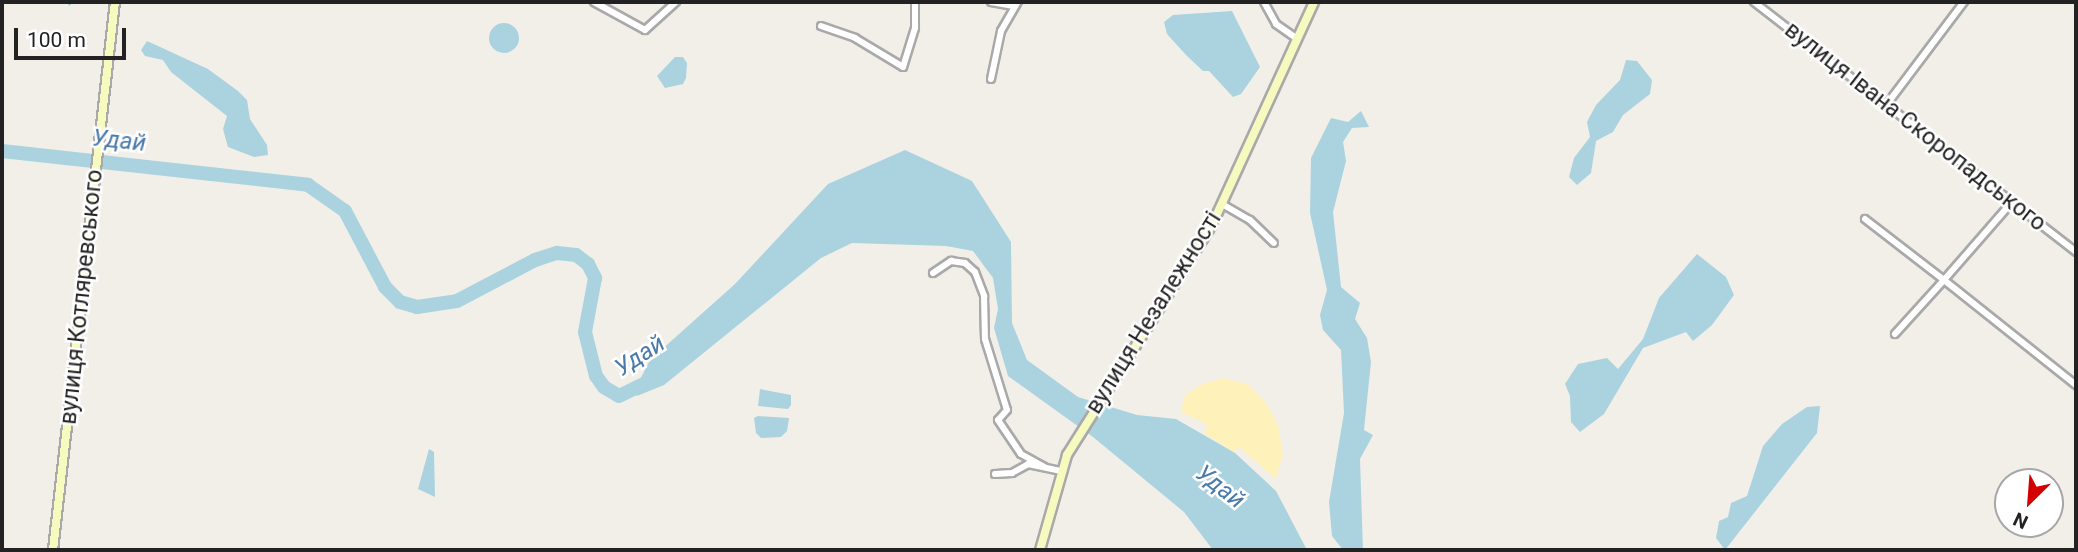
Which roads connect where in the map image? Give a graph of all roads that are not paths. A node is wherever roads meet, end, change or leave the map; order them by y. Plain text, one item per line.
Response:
1 (115, 2) edge
2 (594, 2) edge
3 (676, 2) edge
4 (915, 2) edge
5 (991, 2) edge
6 (1264, 2) edge
7 (1314, 2) edge
8 (1754, 2) edge
9 (1964, 2) edge
10 (1016, 4) edge
11 (821, 26) dead end
12 (1296, 38) junction
13 (991, 79) dead end
14 (1887, 104) junction
15 (2011, 202) junction
16 (1222, 204) junction
17 (1865, 219) dead end
18 (1274, 243) dead end
19 (2076, 252) edge
20 (933, 273) dead end
21 (1944, 280) junction
22 (1895, 334) dead end
23 (2076, 385) edge
24 (1044, 467) junction
25 (1060, 471) junction
26 (995, 474) dead end
27 (53, 550) edge
28 (1040, 550) edge

1 - 27 main road, вулиця Котляревського
2 - 3 street
4 - 11 street
5 - 10 street
6 - 12 street
7 - 12 main road, вулиця Незалежності
8 - 14 street, вулиця Івана Скоропадського
9 - 14 street
10 - 13 street
12 - 16 main road, вулиця Незалежності
14 - 15 street, вулиця Івана Скоропадського
15 - 19 street, вулиця Івана Скоропадського
15 - 21 street
16 - 18 street
16 - 25 main road, вулиця Незалежності
17 - 21 street
20 - 24 street
21 - 22 street
21 - 23 street
24 - 25 street
24 - 26 street
25 - 28 main road, вулиця Незалежності

